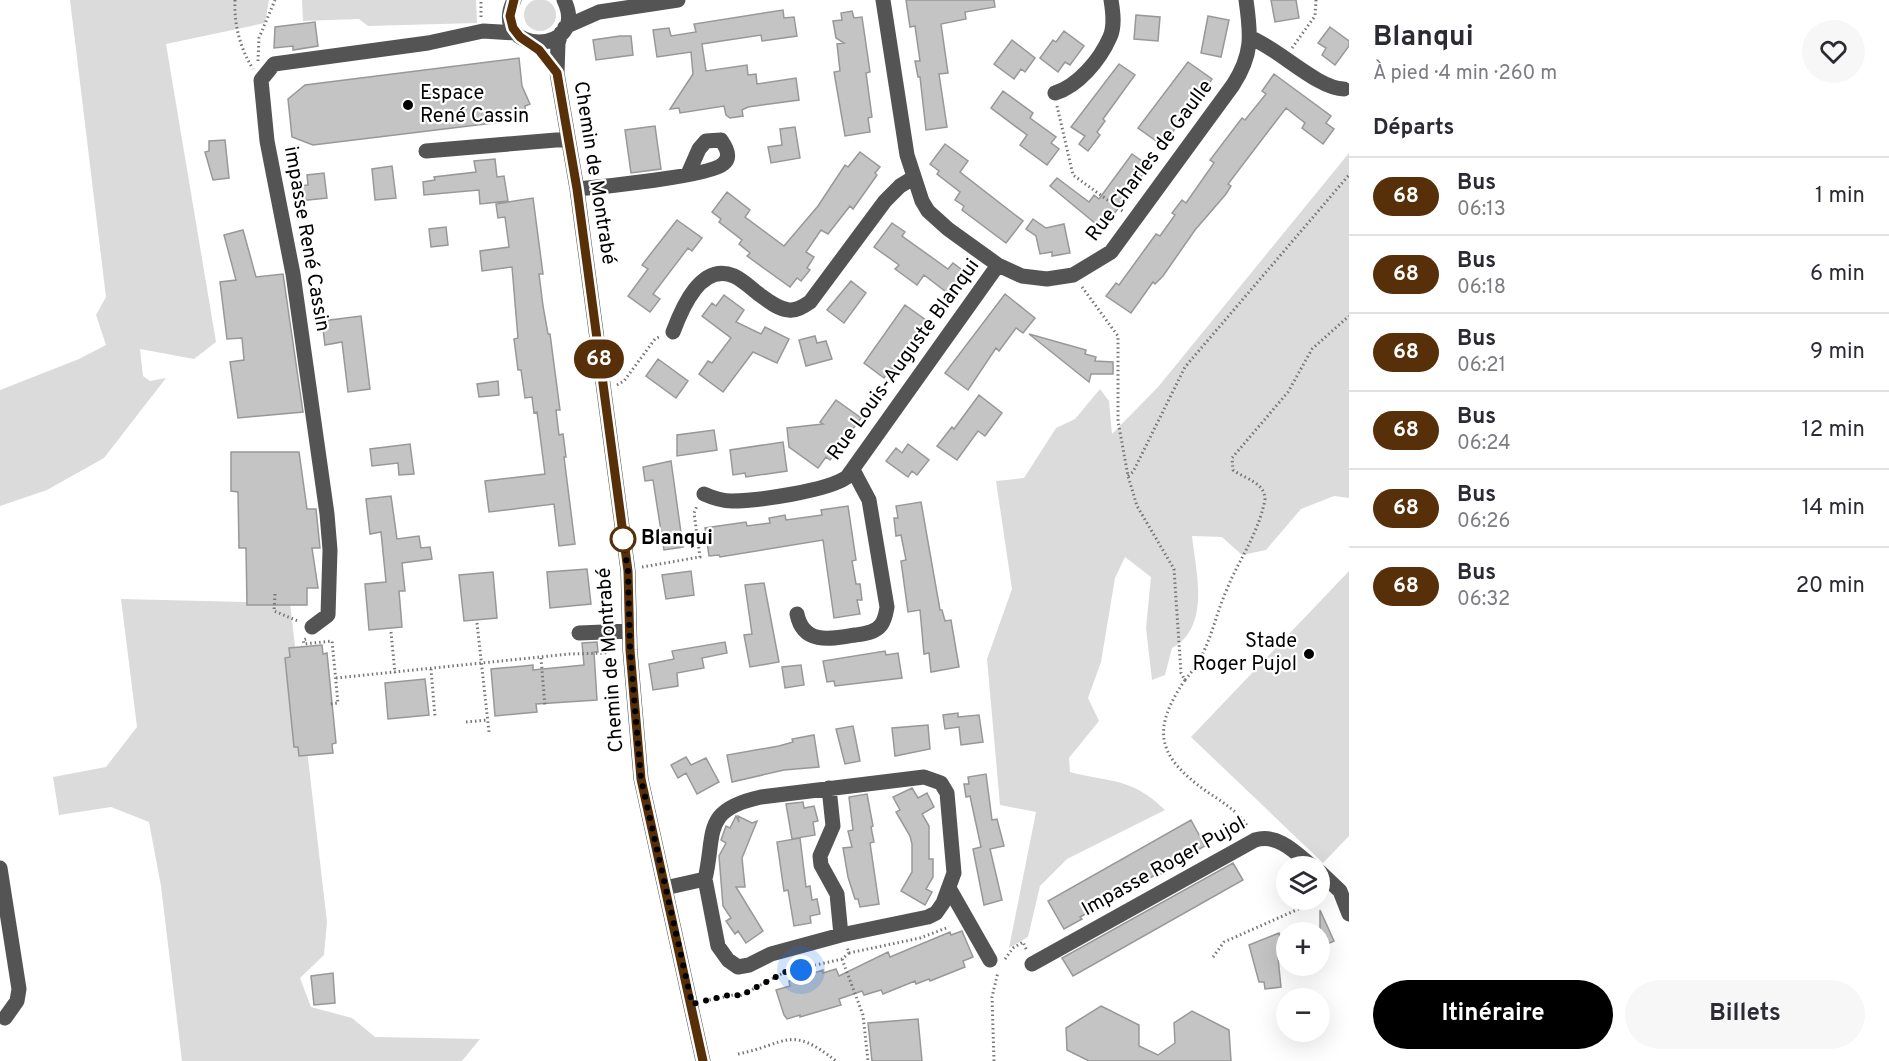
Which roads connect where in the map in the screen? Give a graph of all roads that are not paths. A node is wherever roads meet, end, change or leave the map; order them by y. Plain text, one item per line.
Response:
1 (678, 0) edge
2 (883, 0) edge
3 (1111, 0) edge
4 (1246, 0) edge
5 (565, 1) edge
6 (512, 5) edge
7 (599, 12) junction
8 (563, 30) junction
9 (483, 31) junction
10 (516, 33) junction
11 (1251, 38) junction
12 (531, 43) junction
13 (557, 73) junction
14 (1344, 89) dead end
15 (1055, 93) road end
16 (568, 139) junction
17 (426, 151) dead end
18 (688, 174) dead end
19 (913, 178) junction
20 (577, 189) junction
21 (999, 265) junction
22 (673, 332) road end
23 (853, 470) junction
24 (704, 494) road end
25 (797, 614) dead end
26 (312, 627) road end
27 (629, 631) junction
28 (579, 633) dead end
29 (829, 788) junction
30 (1298, 856) edge
31 (0, 868) edge
32 (705, 879) junction
33 (1330, 882) edge
34 (665, 888) junction
35 (949, 888) junction
36 (1349, 914) edge
37 (841, 935) junction
38 (990, 960) dead end
39 (1032, 964) road end
40 (5, 1018) dead end
41 (703, 1061) edge

1 - 7 street
2 - 19 street, Rue Charles de Gaulle
3 - 15 street
4 - 11 street, Rue Charles de Gaulle
5 - 7 street
5 - 8 street, Chemin de Montrabé
6 - 9 street
6 - 10 street
7 - 8 street
8 - 12 street
8 - 13 street, Chemin de Montrabé
9 - 10 street
9 - 26 street, impasse René Cassin
10 - 12 street, Chemin de Montrabé
11 - 14 street
11 - 21 street, Rue Charles de Gaulle
12 - 13 street, Chemin de Montrabé
13 - 16 street, Chemin de Montrabé
16 - 17 street
16 - 20 street, Chemin de Montrabé
18 - 20 street
19 - 21 street, Rue Charles de Gaulle
19 - 22 street
20 - 27 street, Chemin de Montrabé
21 - 23 street, Rue Louis-Auguste Blanqui
23 - 24 street, Rue Louis-Auguste Blanqui
23 - 25 street
27 - 28 street
27 - 34 street, Chemin de Montrabé
29 - 32 street
29 - 35 street
29 - 37 street
30 - 39 street, Impasse Roger Pujol
31 - 40 street
32 - 34 street
32 - 37 street
33 - 36 street
34 - 41 street, Chemin de Montrabé
35 - 37 street
35 - 38 street

